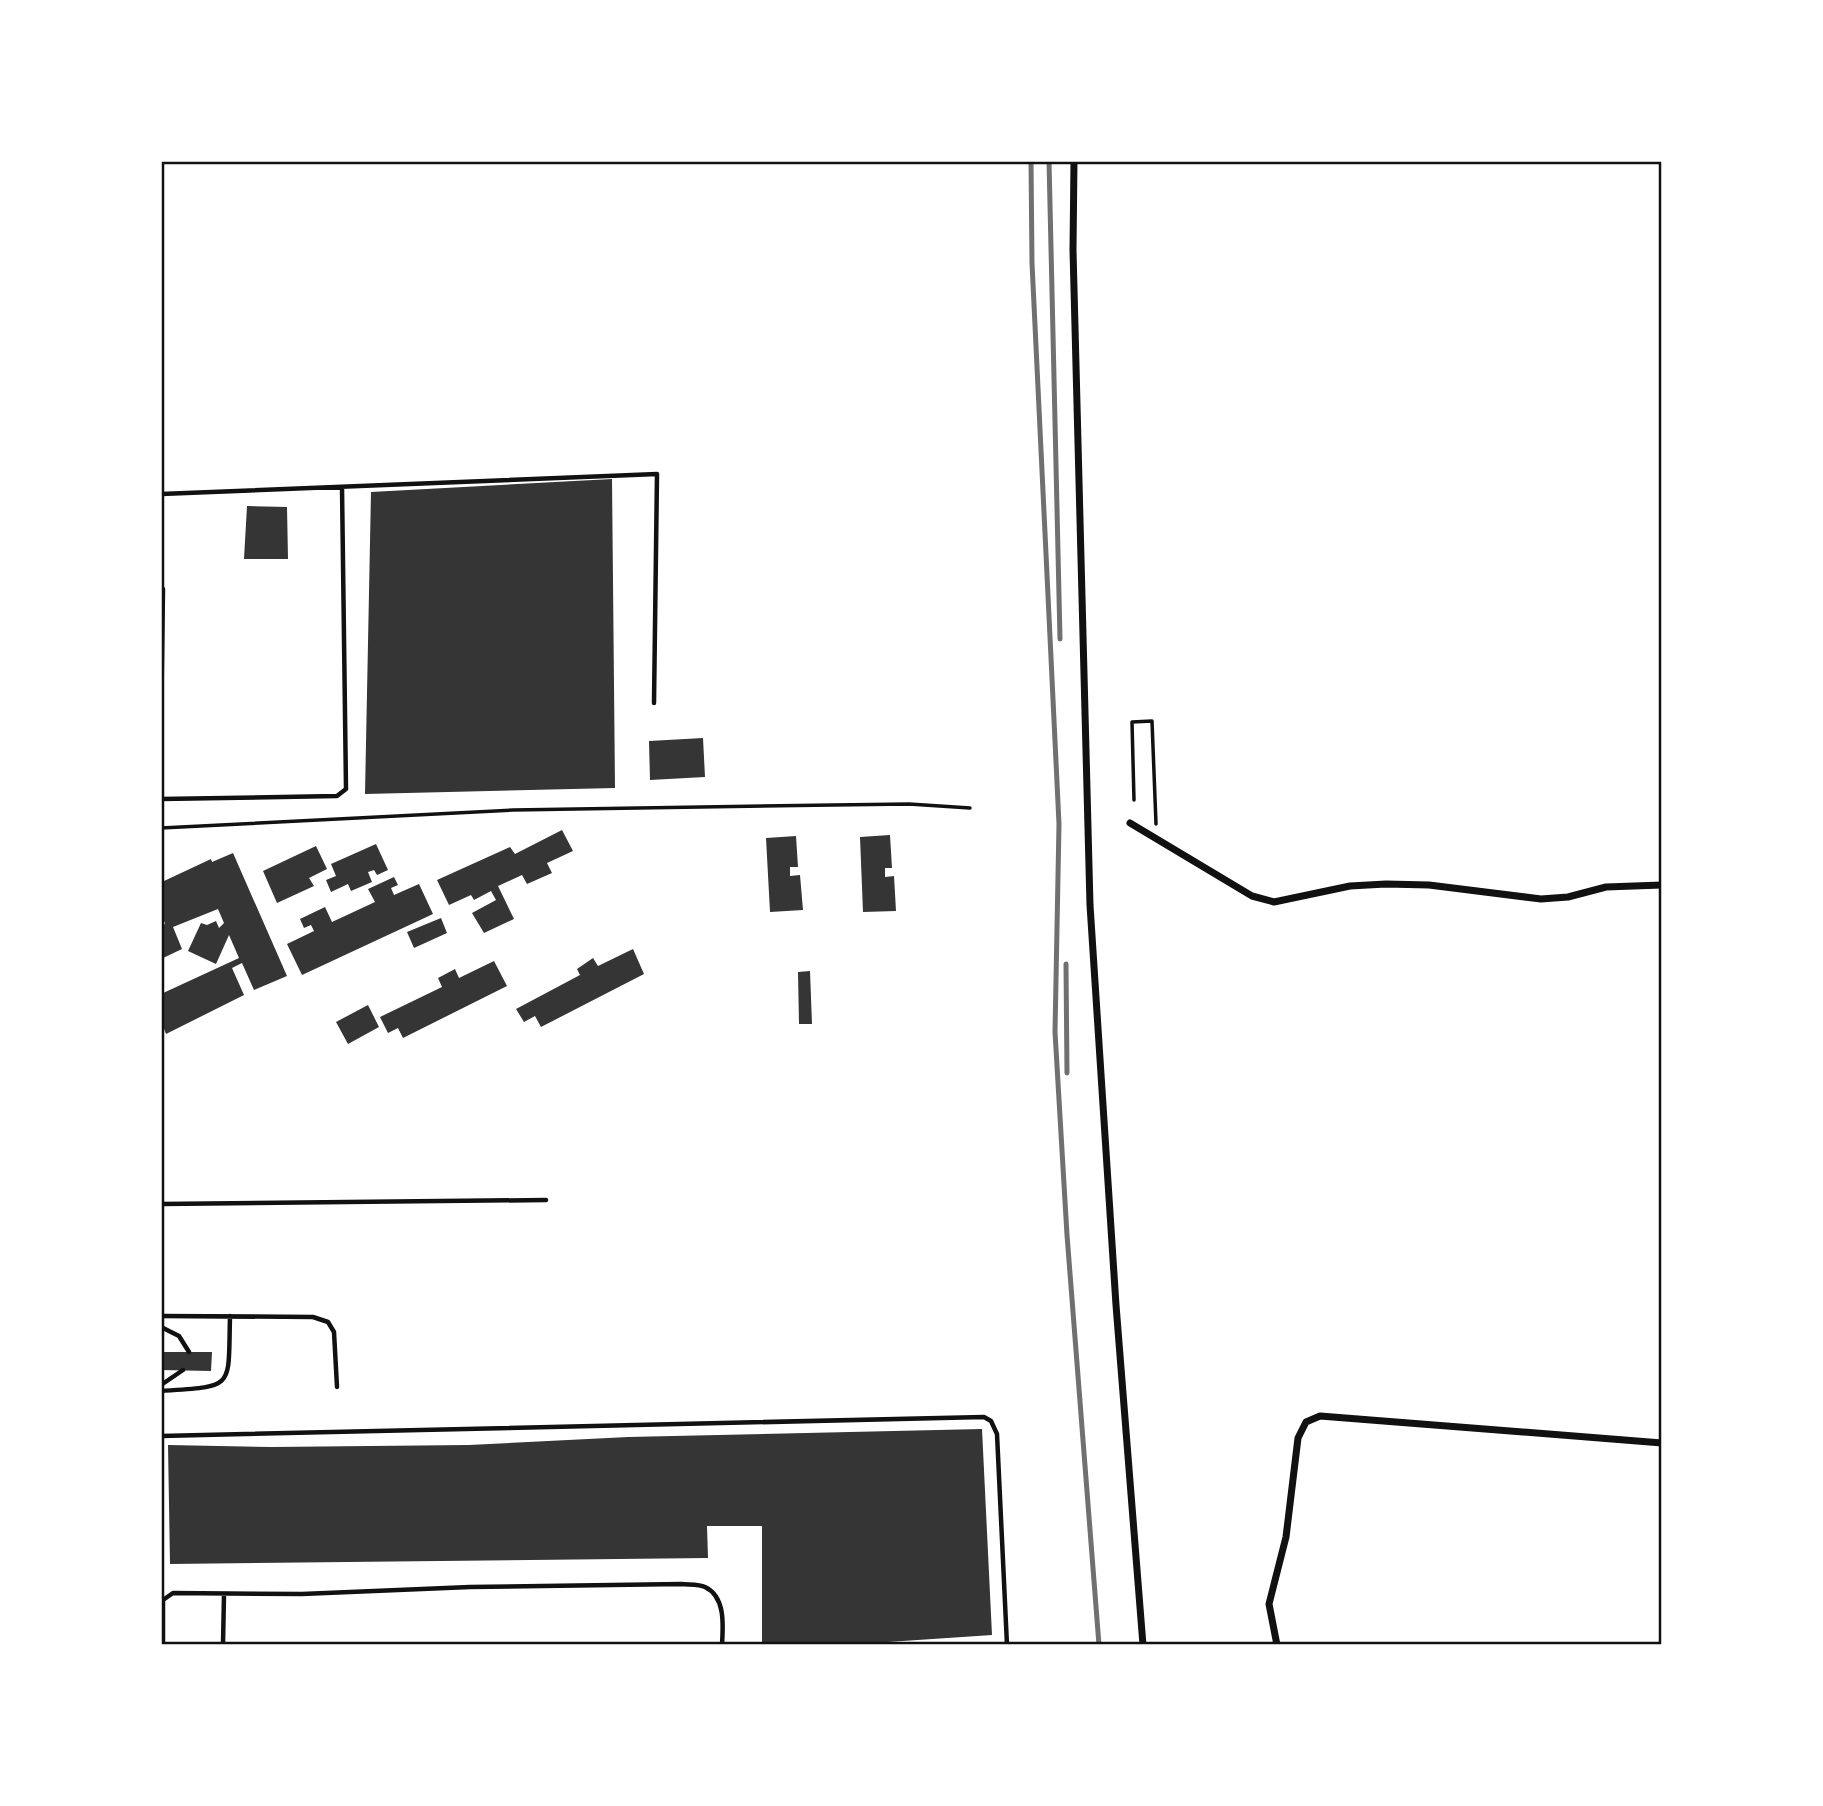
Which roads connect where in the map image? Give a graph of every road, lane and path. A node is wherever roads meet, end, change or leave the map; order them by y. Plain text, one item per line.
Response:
1 (1074, 161) edge
2 (342, 487) junction
3 (161, 494) edge
4 (161, 589) edge
5 (654, 703) dead end
6 (161, 729) edge
7 (161, 799) edge
8 (1134, 800) dead end
9 (970, 808) dead end
10 (1130, 823) dead end
11 (161, 828) edge
12 (1156, 839) junction
13 (1662, 885) edge
14 (546, 1200) dead end
15 (161, 1204) edge
16 (161, 1316) edge
17 (230, 1316) junction
18 (161, 1327) edge
19 (189, 1352) dead end
20 (183, 1370) dead end
21 (161, 1385) edge
22 (337, 1387) dead end
23 (161, 1391) edge
24 (161, 1436) edge
25 (1662, 1443) edge
26 (224, 1594) junction
27 (163, 1645) edge
28 (223, 1645) edge
29 (722, 1645) edge
30 (1007, 1645) edge
31 (1143, 1645) edge
32 (1277, 1645) edge

1 - 31 street
2 - 3 lane
2 - 5 lane
2 - 7 lane
4 - 6 lane
8 - 12 path
9 - 11 path
10 - 12 street
12 - 13 street
14 - 15 lane
16 - 17 lane
17 - 22 lane
17 - 23 lane
18 - 19 lane
20 - 21 lane
24 - 30 lane
25 - 32 street
26 - 27 lane
26 - 28 lane
26 - 29 lane

